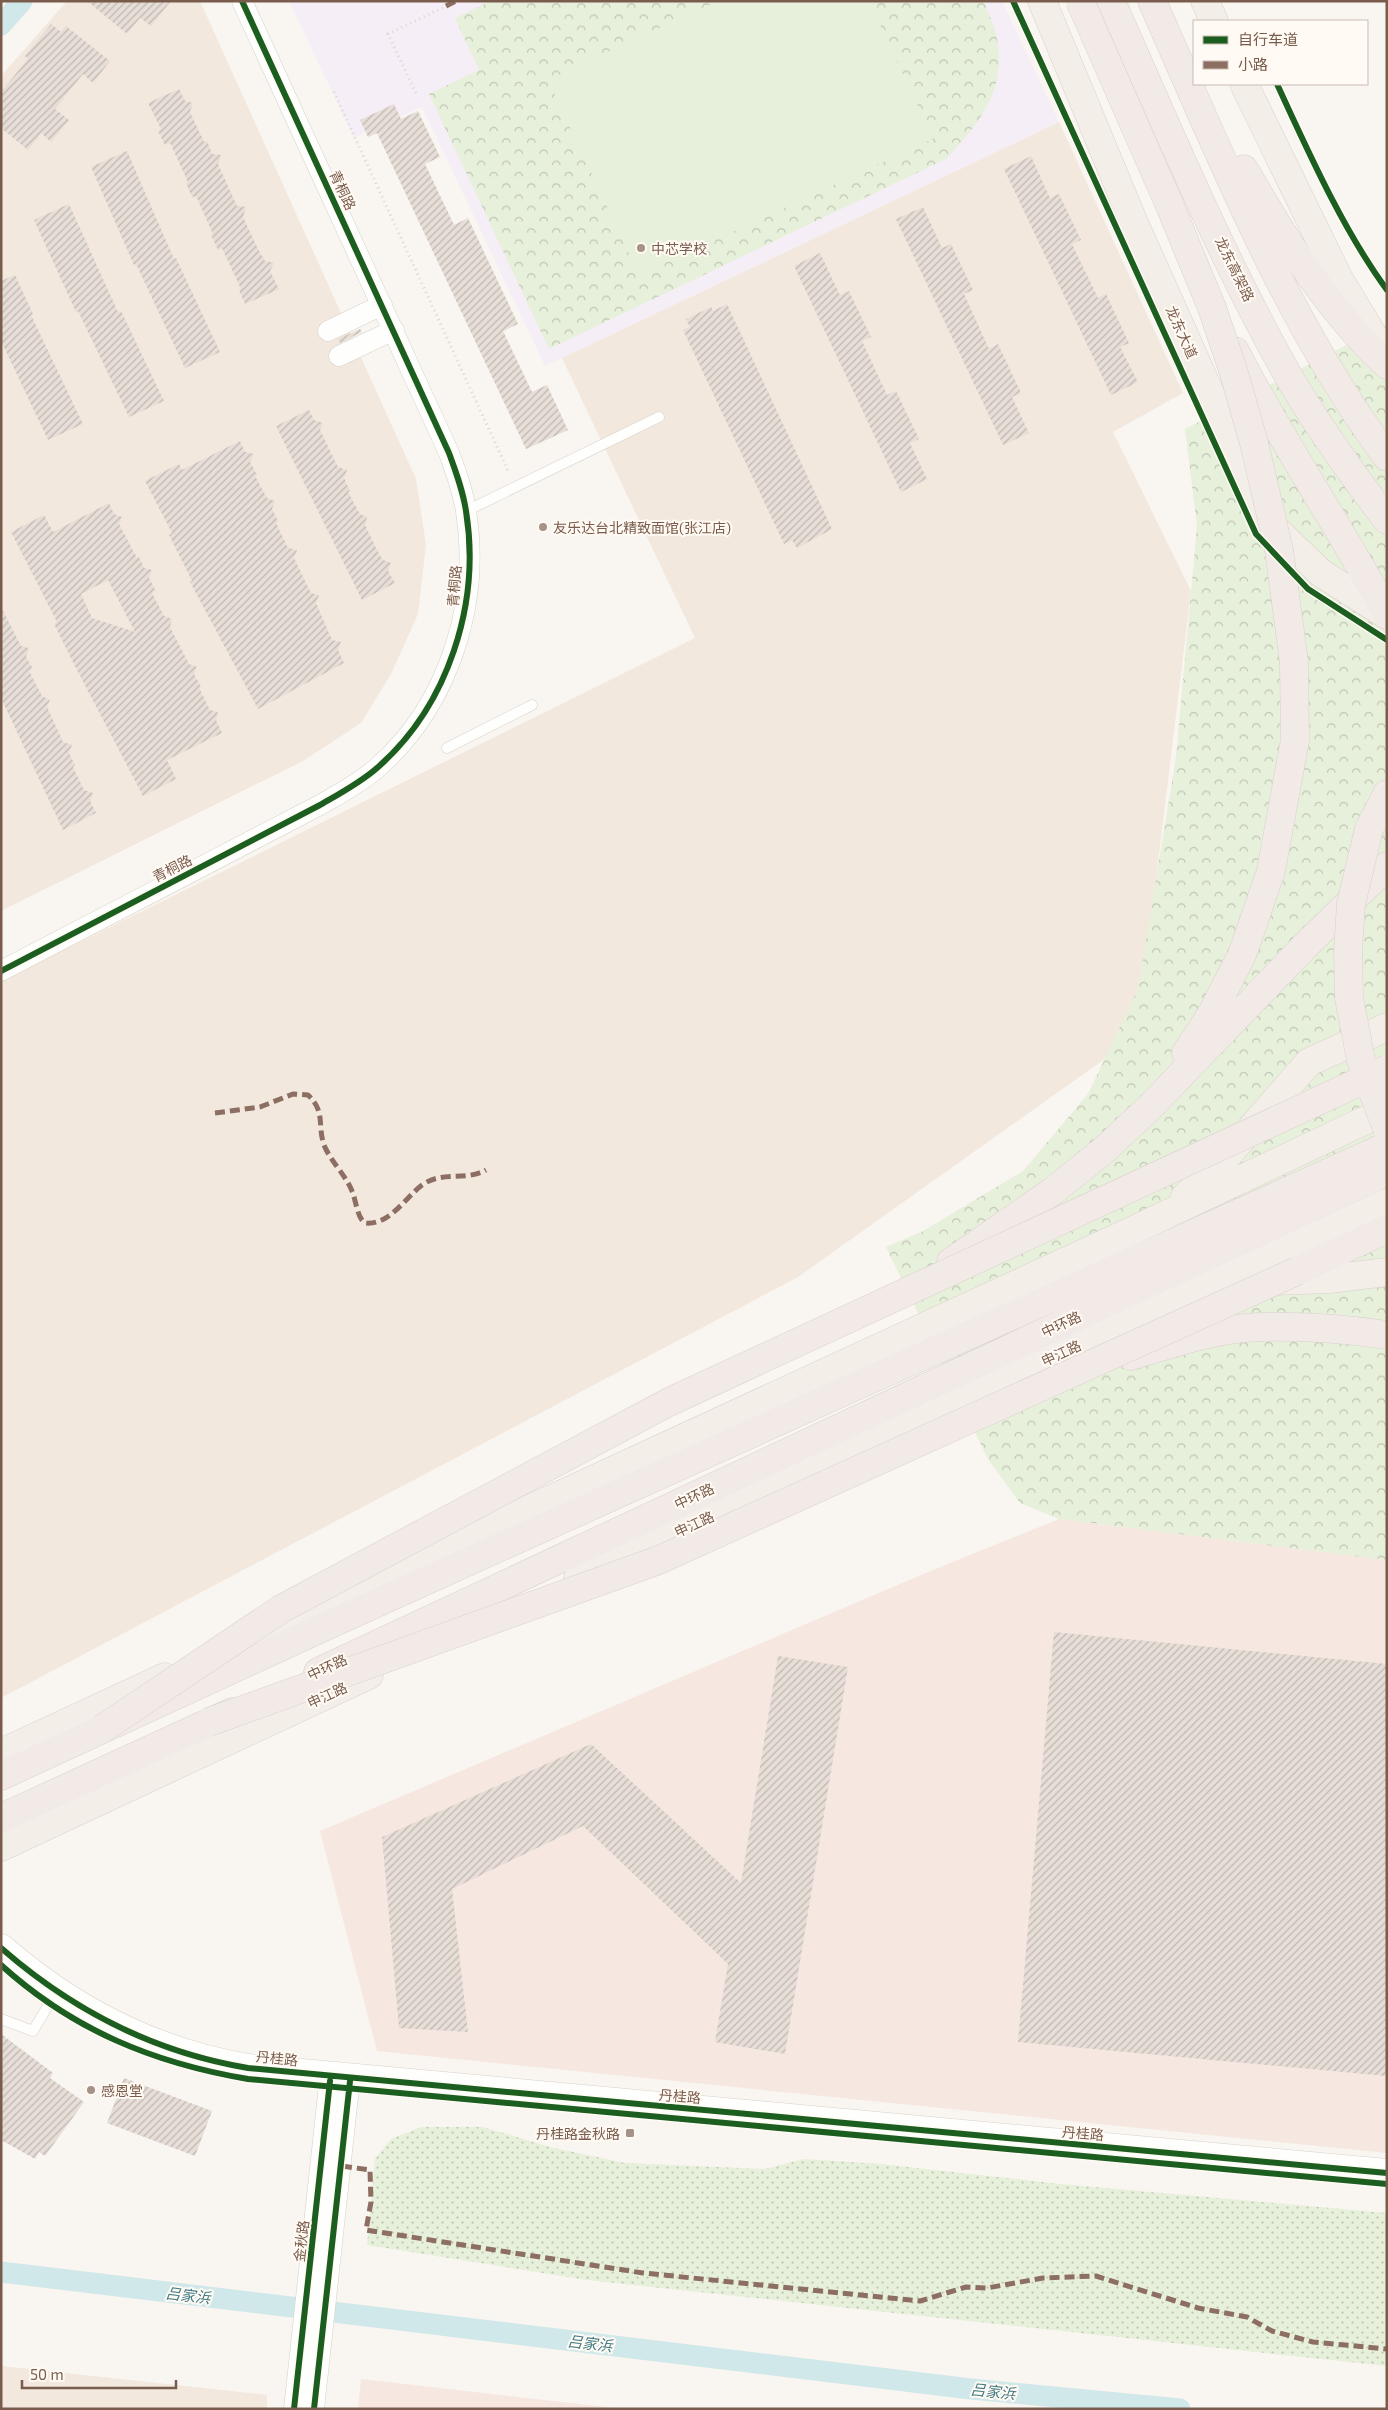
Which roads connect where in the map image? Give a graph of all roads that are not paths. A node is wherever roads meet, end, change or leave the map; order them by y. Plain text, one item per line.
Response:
1 (242, 1) edge
2 (1042, 1) edge
3 (1080, 1) edge
4 (1111, 1) edge
5 (1152, 1) edge
6 (1204, 1) edge
7 (1214, 20) edge
8 (1193, 77) edge
9 (1198, 85) edge
10 (1244, 85) edge
11 (382, 305) junction
12 (1212, 308) junction
13 (394, 330) junction
14 (328, 331) dead end
15 (339, 356) dead end
16 (1387, 358) edge
17 (1387, 365) edge
18 (659, 418) dead end
19 (1387, 456) edge
20 (466, 511) junction
21 (1387, 520) edge
22 (1387, 615) edge
23 (532, 705) dead end
24 (447, 748) dead end
25 (1387, 794) edge
26 (1387, 866) edge
27 (1, 971) edge
28 (1387, 1027) edge
29 (1387, 1069) edge
30 (1150, 1107) junction
31 (1387, 1110) edge
32 (1387, 1129) edge
33 (1387, 1146) edge
34 (1387, 1172) edge
35 (1387, 1203) edge
36 (1387, 1229) edge
37 (1121, 1236) junction
38 (1387, 1272) edge
39 (1216, 1282) junction
40 (907, 1290) junction
41 (1387, 1334) edge
42 (1082, 1370) junction
43 (210, 1722) junction
44 (102, 1730) junction
45 (1, 1753) edge
46 (1, 1776) edge
47 (1, 1818) edge
48 (1, 1847) edge
49 (1, 1948) edge
50 (1, 1965) edge
51 (49, 2004) junction
52 (1, 2020) edge
53 (340, 2083) junction
54 (1387, 2173) edge
55 (1387, 2184) edge
56 (324, 2236) junction
57 (315, 2401) edge
58 (294, 2409) edge

1 - 11 street, 青桐路
2 - 22 main road, 龙东大道
3 - 12 highway, bridge
4 - 21 highway, 龙东高架路
5 - 8 highway
5 - 19 highway
6 - 7 main road
9 - 17 highway
10 - 16 main road
11 - 13 street, 青桐路
11 - 14 street
12 - 22 highway, bridge
12 - 30 highway, bridge
13 - 15 street
13 - 20 street, 青桐路
18 - 20 lane
20 - 27 street, 青桐路
23 - 24 lane
25 - 32 highway, bridge
26 - 30 highway, bridge
28 - 37 main road
29 - 40 highway, bridge
30 - 40 highway, bridge
31 - 37 main road
33 - 44 highway, 中环路, bridge
34 - 43 highway, 中环路, bridge
35 - 39 main road, 申江路
36 - 42 highway, bridge
37 - 45 main road
38 - 39 main road
39 - 48 main road, 申江路
40 - 44 highway, bridge
41 - 42 highway, bridge
42 - 43 highway, bridge
43 - 47 highway, 中环路
44 - 46 highway, 中环路
49 - 53 street, 丹桂路
50 - 51 street, 丹桂路
51 - 52 lane
51 - 53 street, 丹桂路
53 - 54 street, 丹桂路
53 - 55 street, 丹桂路
53 - 56 street, 金秋路
56 - 57 street, 金秋路
56 - 58 street, 金秋路

